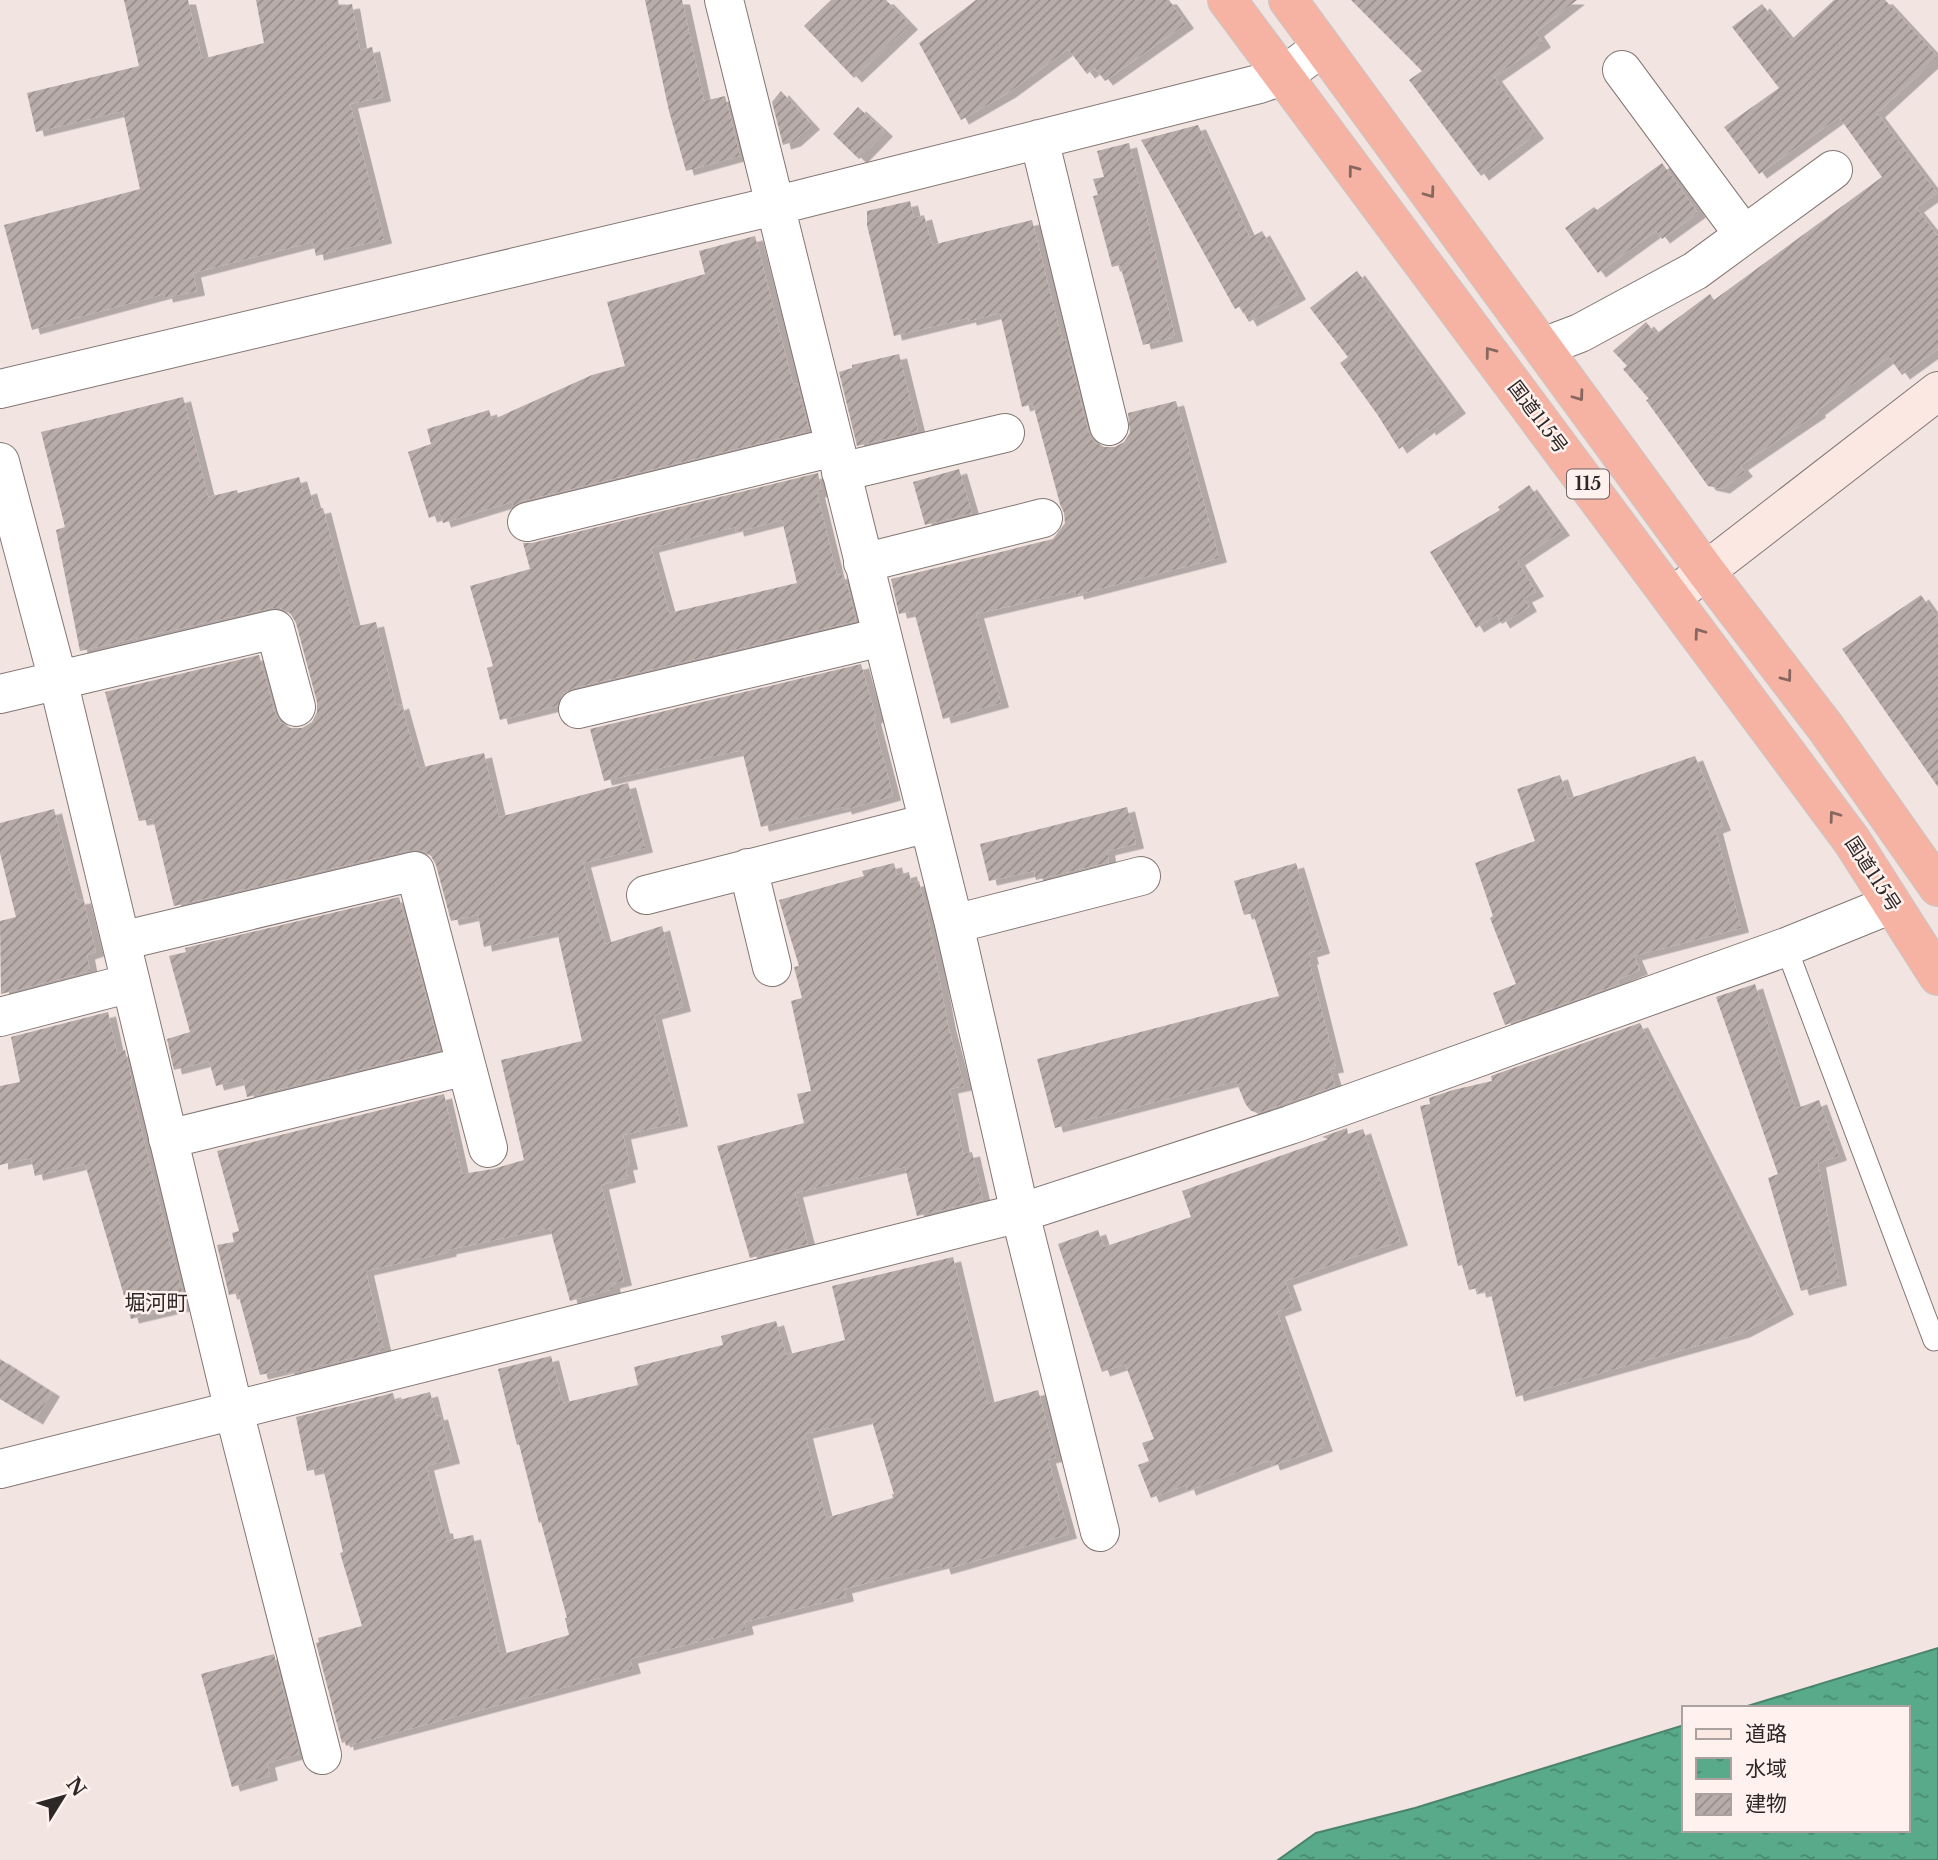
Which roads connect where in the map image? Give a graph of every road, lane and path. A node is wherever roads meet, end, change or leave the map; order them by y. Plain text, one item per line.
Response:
1 (724, 0) edge
2 (1227, 0) edge
3 (1288, 0) edge
4 (1322, 47) junction
5 (1622, 70) dead end
6 (1283, 76) junction
7 (1038, 139) junction
8 (1833, 170) dead end
9 (775, 205) junction
10 (1744, 235) junction
11 (1543, 347) junction
12 (0, 389) edge
13 (1938, 391) edge
14 (1109, 426) dead end
15 (1005, 433) dead end
16 (838, 460) junction
17 (0, 462) edge
18 (1042, 518) dead end
19 (527, 522) dead end
20 (863, 563) junction
21 (1705, 570) junction
22 (1672, 597) junction
23 (882, 637) junction
24 (58, 680) junction
25 (0, 694) edge
26 (296, 708) dead end
27 (578, 709) dead end
28 (928, 822) junction
29 (748, 868) junction
30 (1141, 876) dead end
31 (1938, 887) edge
32 (646, 895) dead end
33 (1892, 904) junction
34 (954, 924) junction
35 (121, 941) junction
36 (1786, 947) junction
37 (772, 967) dead end
38 (1938, 976) edge
39 (131, 983) junction
40 (0, 1017) edge
41 (466, 1066) junction
42 (168, 1139) junction
43 (488, 1148) dead end
44 (1020, 1213) junction
45 (1934, 1340) dead end
46 (234, 1411) junction
47 (0, 1469) edge
48 (1100, 1532) dead end
49 (322, 1755) dead end

1 - 9 street
2 - 6 highway, 国道115号 / 115
3 - 4 highway, 115
4 - 6 street
4 -> 11 highway, 115
5 - 10 street
6 - 7 street
22 -> 6 highway, 国道115号 / 115
7 - 9 street
7 - 14 street
8 - 10 street
9 - 12 street
9 - 16 street
10 - 11 street
11 -> 21 highway, 115
13 - 21 street
15 - 16 street
16 - 19 street
16 - 20 street
17 - 24 street
18 - 20 street
20 - 23 street
21 - 22 street
21 -> 31 highway, 115
33 -> 22 highway, 国道115号 / 115
23 - 27 street
23 - 28 street
24 - 25 street
24 - 26 street
24 - 35 street
28 - 29 street
28 - 34 street
29 - 32 street
29 - 37 street
30 - 34 street
33 - 36 street
33 - 38 highway, 国道115号 / 115
34 - 44 street
35 - 39 street
35 - 41 street
36 - 44 street
36 - 45 lane
39 - 40 street
39 - 42 street
41 - 42 street
41 - 43 street
42 - 46 street
44 - 46 street
44 - 48 street
46 - 47 street
46 - 49 street

